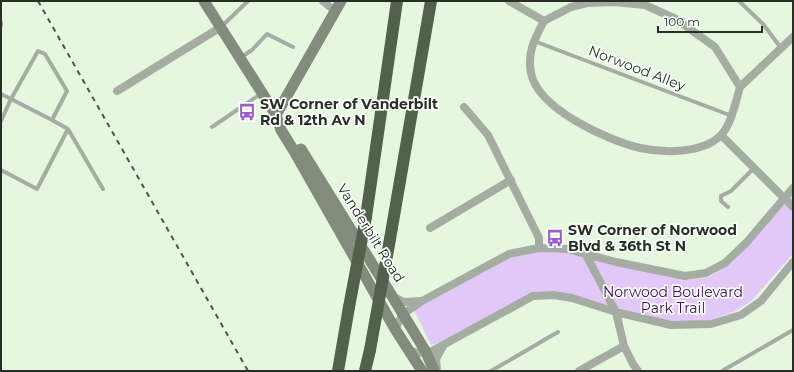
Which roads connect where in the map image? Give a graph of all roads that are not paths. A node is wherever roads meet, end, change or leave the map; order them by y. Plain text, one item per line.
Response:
1 (204, 1) edge
2 (247, 1) edge
3 (323, 1) edge
4 (342, 1) edge
5 (397, 1) edge
6 (431, 1) edge
7 (509, 1) edge
8 (739, 1) edge
9 (519, 3) edge
10 (645, 3) edge
11 (336, 12) junction
12 (544, 21) junction
13 (1, 22) edge
14 (1, 26) edge
15 (221, 27) junction
16 (793, 36) edge
17 (534, 41) junction
18 (293, 47) dead end
19 (782, 48) junction
20 (240, 58) junction
21 (740, 87) junction
22 (117, 91) dead end
23 (262, 93) junction
24 (1, 94) edge
25 (11, 99) junction
26 (464, 107) dead end
27 (276, 115) junction
28 (732, 116) junction
29 (52, 120) junction
30 (1, 121) edge
31 (212, 127) dead end
32 (68, 129) junction
33 (721, 135) junction
34 (754, 168) junction
35 (1, 170) edge
36 (511, 180) junction
37 (793, 188) edge
38 (103, 189) dead end
39 (785, 198) junction
40 (728, 207) dead end
41 (793, 207) edge
42 (430, 228) dead end
43 (539, 248) junction
44 (585, 253) junction
45 (793, 262) edge
46 (392, 296) junction
47 (422, 301) junction
48 (616, 312) junction
49 (403, 314) junction
50 (395, 329) junction
51 (793, 330) edge
52 (558, 332) dead end
53 (443, 346) junction
54 (624, 346) junction
55 (409, 351) junction
56 (426, 352) junction
57 (338, 371) edge
58 (365, 371) edge
59 (422, 371) edge
60 (435, 371) edge
61 (491, 371) edge
62 (580, 371) edge
63 (638, 371) edge
64 (722, 371) edge

1 - 15 street, Vanderbilt Road
2 - 15 lane
3 - 11 street
4 - 11 street
5 - 57 highway, bridge
6 - 58 highway, bridge
7 - 9 street
8 - 19 lane
9 - 12 street
10 - 12 street
10 - 21 street
11 - 27 street
12 - 17 street
13 - 14 lane
15 - 20 street, Vanderbilt Road
15 - 22 street
16 - 19 street
17 - 28 lane, Norwood Alley
17 - 33 street
18 - 20 lane
19 - 21 street
20 - 23 street, Vanderbilt Road
21 - 28 street
23 - 27 street, Vanderbilt Road
23 - 31 lane
24 - 25 lane
25 - 29 lane
25 - 29 lane
25 - 30 lane
26 - 36 street
27 - 46 street, Vanderbilt Road
27 - 50 street, Vanderbilt Road
28 - 33 street
29 - 32 lane
32 - 35 lane
32 - 38 lane
33 - 34 street
34 - 39 street
34 - 40 lane
36 - 42 street
36 - 43 street
37 - 39 street
39 - 41 street
39 - 44 street
43 - 44 street
43 - 47 street
44 - 48 street
45 - 48 street
46 - 47 street
46 - 49 street, Vanderbilt Road
47 - 49 street
48 - 53 street
48 - 54 street
49 - 50 street
49 - 56 street, Vanderbilt Road
50 - 55 street, Vanderbilt Road
51 - 64 lane
52 - 61 lane
53 - 56 street
53 - 60 street
54 - 62 street
54 - 63 street
55 - 56 street
55 - 59 street, Vanderbilt Road
56 - 60 street, Vanderbilt Road

